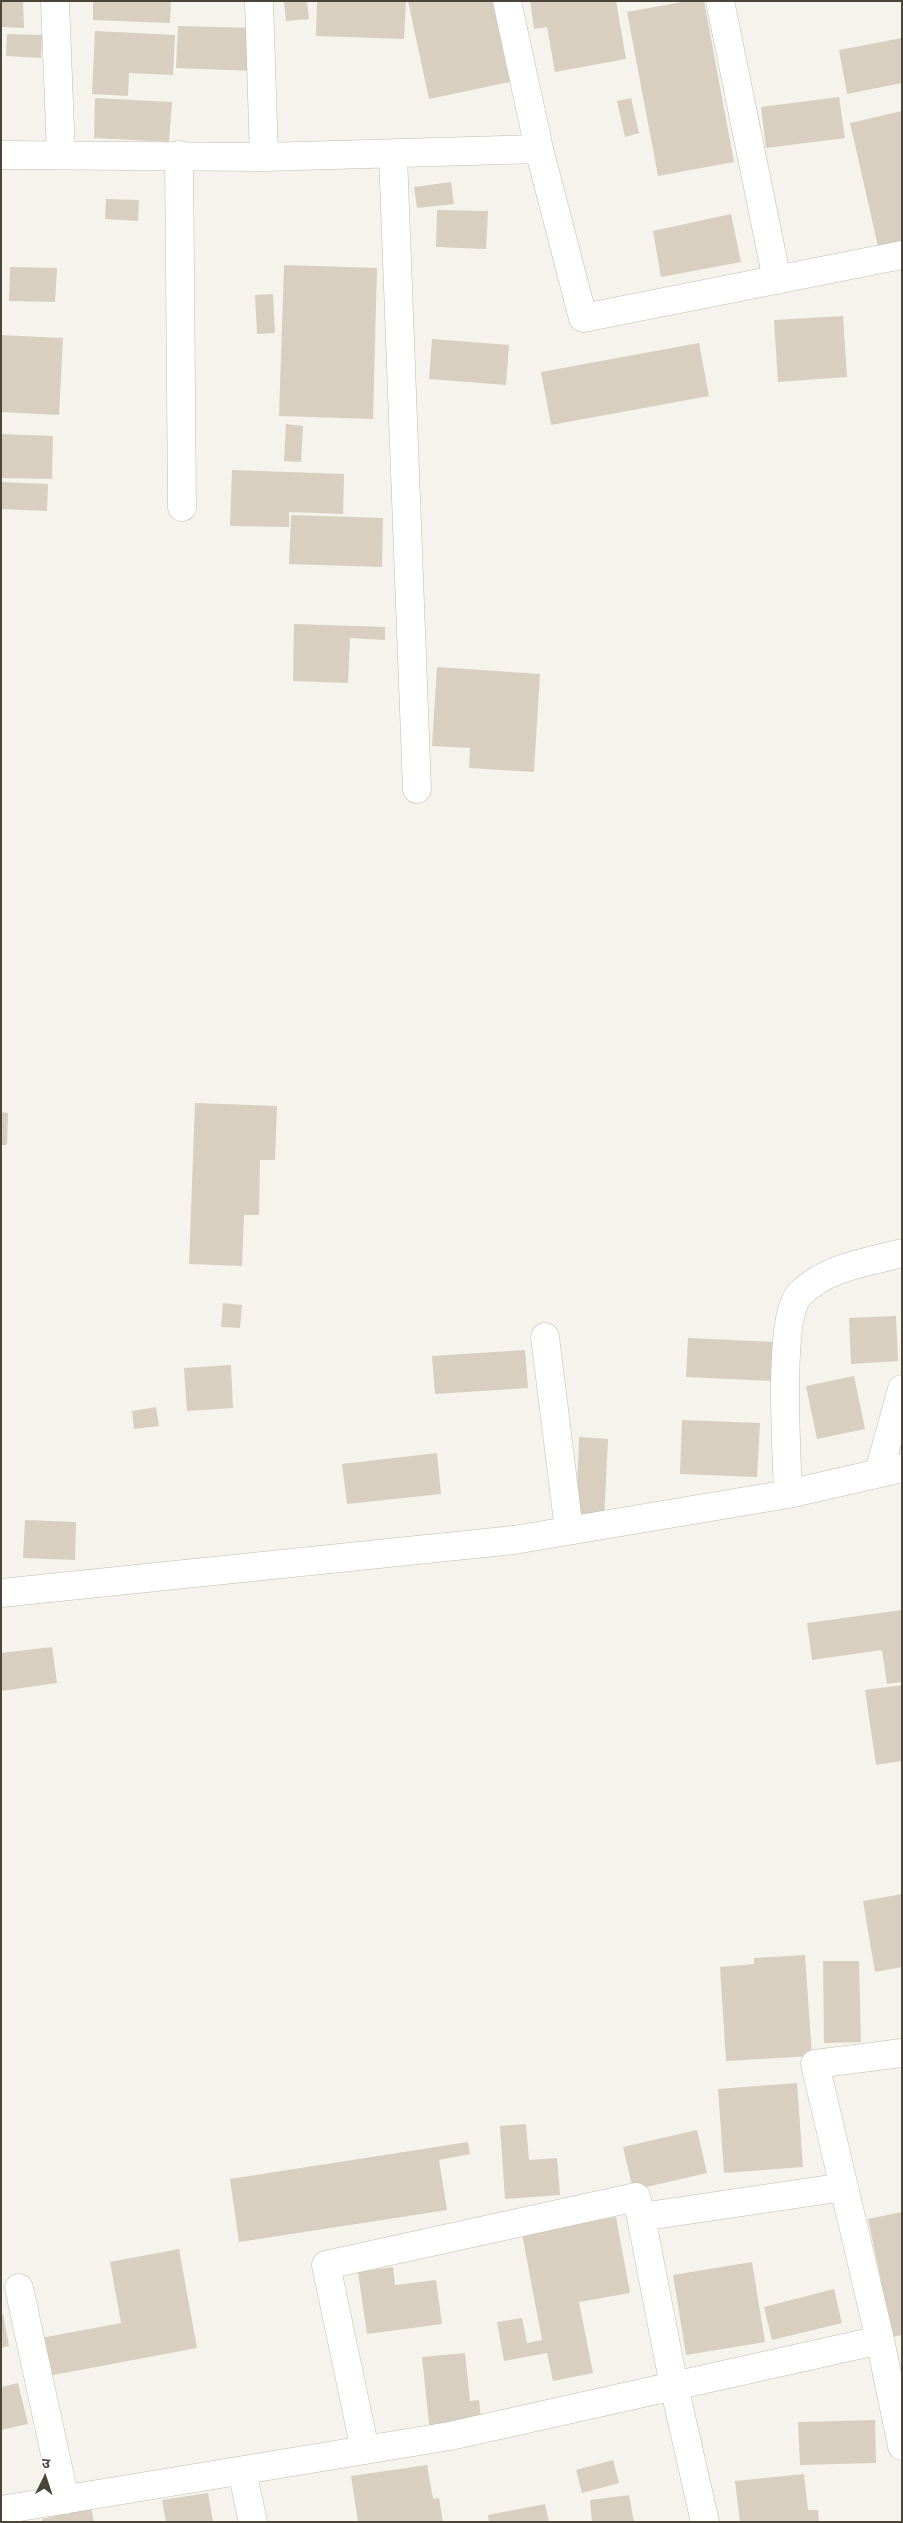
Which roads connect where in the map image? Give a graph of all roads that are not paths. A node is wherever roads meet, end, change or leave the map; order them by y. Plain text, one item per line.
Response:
1 (55, 1) edge
2 (258, 1) edge
3 (507, 1) edge
4 (720, 1) edge
5 (539, 149) junction
6 (1, 155) edge
7 (61, 155) junction
8 (180, 155) junction
9 (393, 155) junction
10 (264, 157) junction
11 (902, 255) edge
12 (777, 280) junction
13 (182, 507) dead end
14 (416, 789) dead end
15 (902, 1253) edge
16 (545, 1337) dead end
17 (902, 1389) edge
18 (890, 1470) edge
19 (788, 1494) junction
20 (569, 1530) junction
21 (1, 1593) edge
22 (902, 2053) edge
23 (844, 2187) junction
24 (641, 2217) junction
25 (19, 2288) dead end
26 (880, 2340) junction
27 (674, 2386) junction
28 (902, 2446) edge
29 (365, 2450) junction
30 (242, 2471) junction
31 (65, 2500) junction
32 (1, 2510) edge
33 (253, 2522) edge
34 (705, 2522) edge

1 - 7 street
2 - 10 street
3 - 5 street
4 - 12 street
5 - 9 street
5 - 12 street
6 - 7 street
7 - 8 street
8 - 10 street
8 - 13 street
9 - 10 street
9 - 14 street
11 - 12 street
15 - 19 street
16 - 20 street
17 - 18 street
18 - 19 street
19 - 20 street
20 - 21 street
22 - 23 street
23 - 24 street
23 - 26 street
24 - 27 street
24 - 29 street
25 - 31 street
26 - 27 street
26 - 28 street
27 - 29 street
27 - 34 street
29 - 30 street
30 - 31 street
30 - 33 street
31 - 32 street

